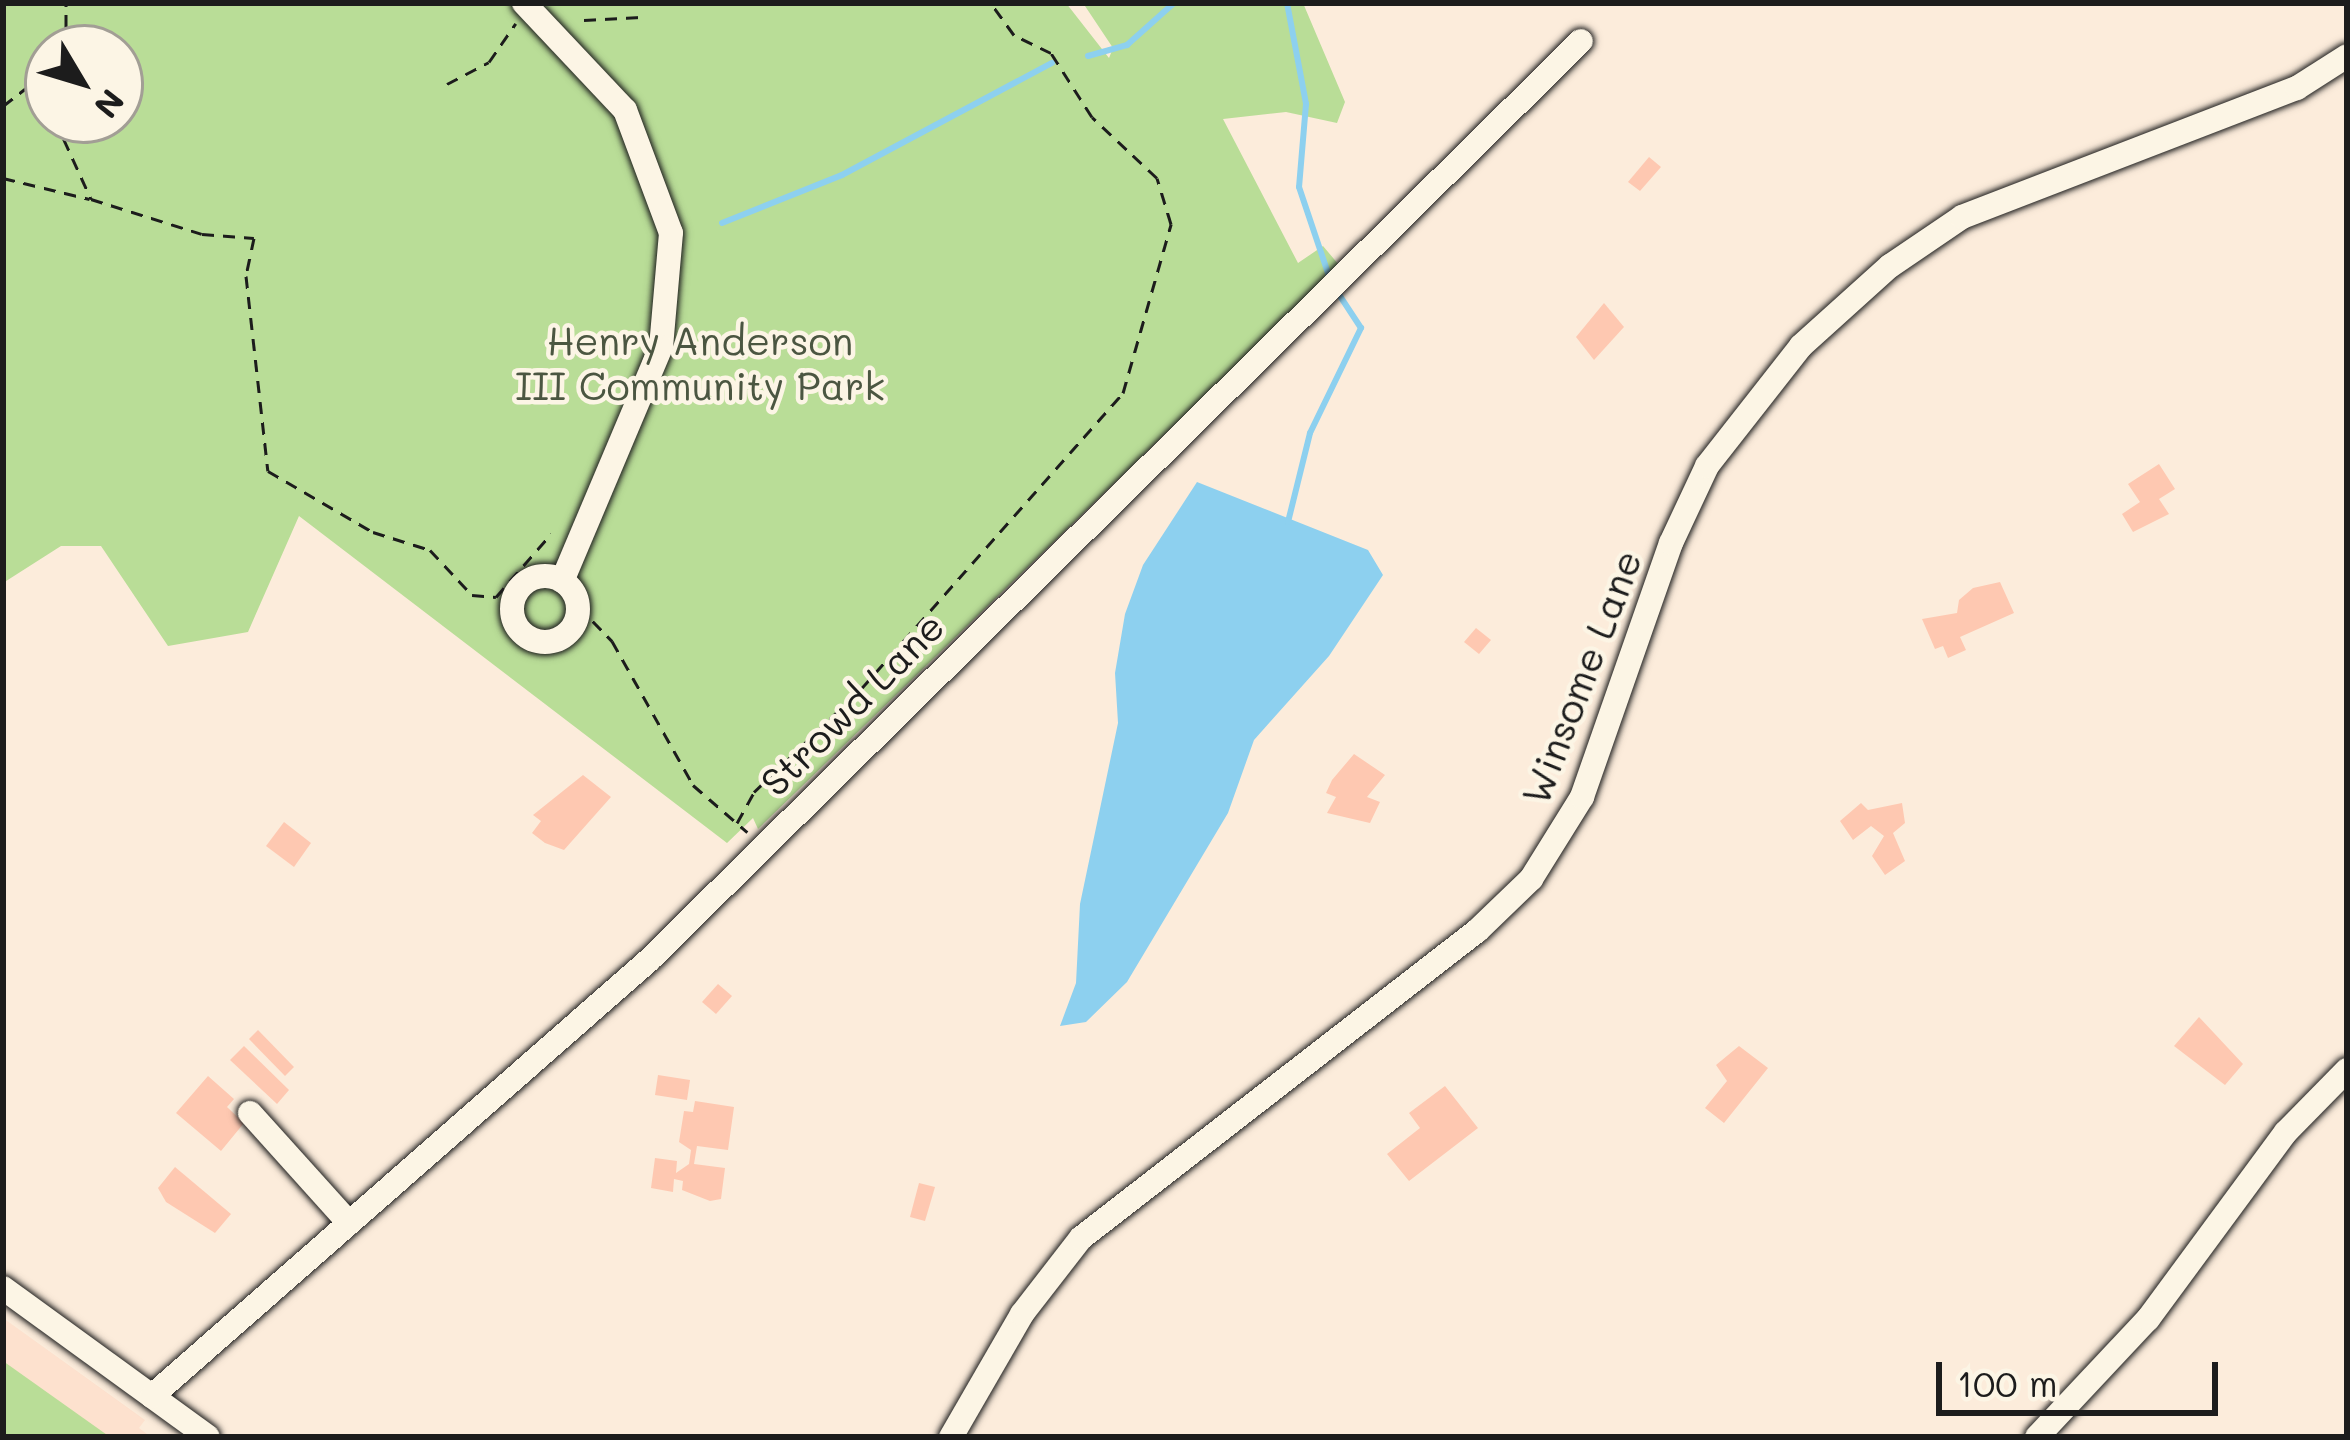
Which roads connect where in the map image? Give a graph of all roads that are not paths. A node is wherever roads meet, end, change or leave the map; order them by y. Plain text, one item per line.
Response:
1 (522, 10) edge
2 (1581, 40) dead end
3 (2347, 56) edge
4 (562, 580) junction
5 (2347, 1070) edge
6 (250, 1113) dead end
7 (349, 1223) junction
8 (3, 1288) edge
9 (152, 1396) junction
10 (208, 1437) edge
11 (951, 1437) edge
12 (2037, 1437) edge

1 - 4 street
2 - 7 street, Strowd Lane
3 - 11 street, Winsome Lane
4 - 4 street
5 - 12 street
6 - 7 street
7 - 9 street, Strowd Lane
8 - 9 street
9 - 10 street

